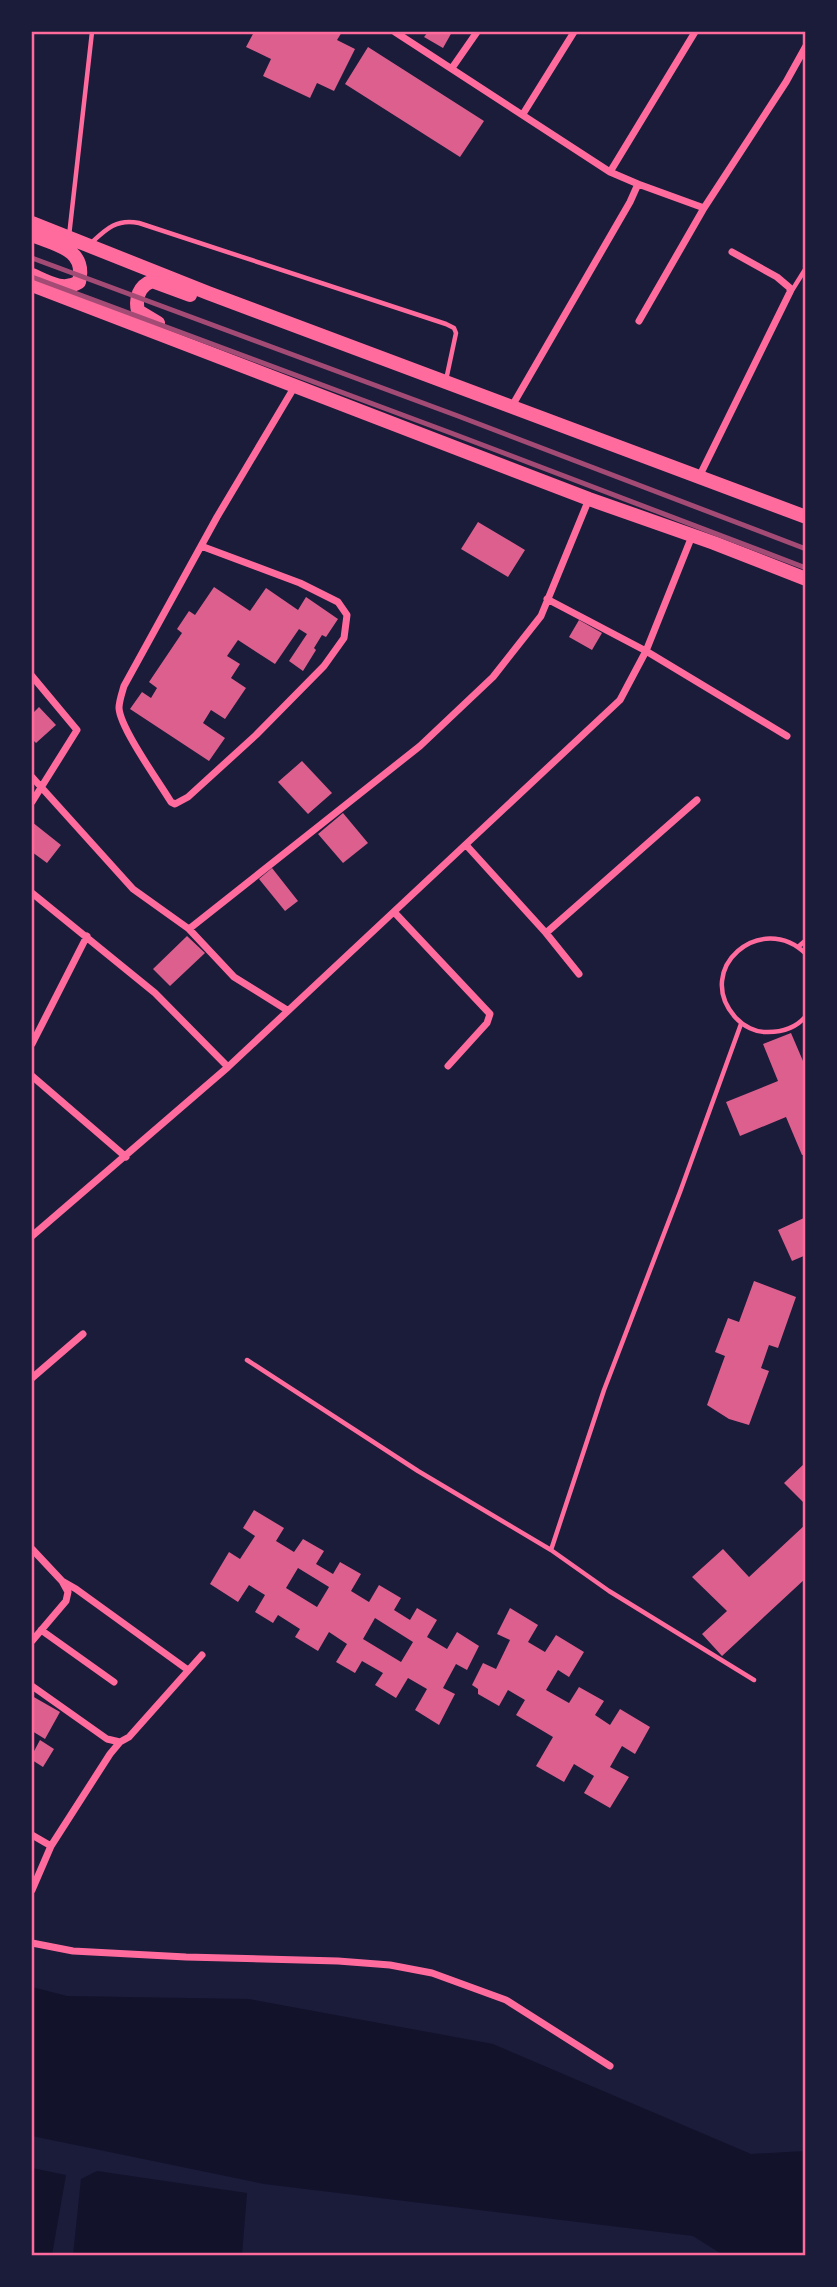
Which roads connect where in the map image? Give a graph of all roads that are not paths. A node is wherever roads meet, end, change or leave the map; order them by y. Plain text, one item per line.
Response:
1 (92, 32) edge
2 (395, 32) edge
3 (477, 32) edge
4 (574, 32) edge
5 (695, 32) edge
6 (806, 46) edge
7 (452, 68) junction
8 (523, 114) junction
9 (610, 172) junction
10 (638, 184) junction
11 (704, 208) junction
12 (32, 223) edge
13 (32, 235) edge
14 (69, 237) junction
15 (89, 245) junction
16 (732, 251) dead end
17 (806, 268) edge
18 (32, 275) edge
19 (32, 285) edge
20 (790, 292) junction
21 (208, 293) junction
22 (639, 321) dead end
23 (183, 342) junction
24 (446, 381) junction
25 (295, 385) junction
26 (512, 406) junction
27 (699, 477) junction
28 (589, 499) junction
29 (806, 517) edge
30 (692, 535) junction
31 (201, 546) junction
32 (806, 579) edge
33 (547, 599) junction
34 (646, 651) junction
35 (32, 676) edge
36 (787, 736) dead end
37 (32, 777) edge
38 (41, 788) junction
39 (697, 800) dead end
40 (32, 802) edge
41 (467, 846) junction
42 (32, 894) edge
43 (395, 913) junction
44 (189, 929) junction
45 (546, 933) junction
46 (87, 936) junction
47 (806, 940) edge
48 (798, 947) junction
49 (806, 954) edge
50 (579, 974) dead end
51 (287, 1010) junction
52 (806, 1016) edge
53 (741, 1024) junction
54 (32, 1045) edge
55 (448, 1066) dead end
56 (228, 1068) junction
57 (32, 1076) edge
58 (35, 1085) edge
59 (126, 1157) junction
60 (32, 1236) edge
61 (83, 1334) dead end
62 (247, 1360) dead end
63 (32, 1378) edge
64 (32, 1549) edge
65 (551, 1550) junction
66 (62, 1581) junction
67 (41, 1630) junction
68 (32, 1641) edge
69 (202, 1655) dead end
70 (188, 1670) junction
71 (754, 1680) dead end
72 (114, 1682) dead end
73 (32, 1686) edge
74 (120, 1742) junction
75 (32, 1835) edge
76 (51, 1846) junction
77 (32, 1890) edge
78 (32, 1943) edge
79 (610, 2066) dead end

1 - 14 lane
2 - 7 street
3 - 7 street
4 - 8 street
5 - 9 street
6 - 11 street
7 - 8 street
8 - 9 street
9 - 10 street
10 - 11 street
10 - 26 street
11 - 22 street
12 - 14 highway
13 - 18 highway
14 - 15 highway
15 - 21 highway
15 - 24 lane
16 - 20 street
17 - 20 lane
19 - 23 highway
20 - 27 street
21 - 23 highway
21 - 24 highway
23 - 25 highway
24 - 26 highway
25 - 28 highway
25 - 31 street
26 - 27 highway
27 - 29 highway
28 - 30 highway
28 - 33 street
30 - 32 highway
30 - 34 street
31 - 31 street
33 - 34 street
33 - 44 street
34 - 36 street
34 - 41 street
35 - 38 street
37 - 38 street
38 - 40 street
38 - 44 street
39 - 45 street
41 - 43 street
41 - 45 street
42 - 46 street
43 - 51 street
43 - 55 street
44 - 51 street
45 - 50 street
46 - 54 street
46 - 56 street
47 - 48 lane
48 - 49 lane
48 - 53 lane
51 - 56 street
52 - 53 lane
53 - 65 lane
56 - 59 street
57 - 58 street
58 - 59 street
59 - 60 street
61 - 63 street
62 - 65 lane
64 - 66 street
65 - 71 lane
66 - 67 street
66 - 70 street
67 - 68 street
67 - 72 street
69 - 70 street
70 - 74 street
73 - 74 street
74 - 76 street
75 - 76 street
76 - 77 street
78 - 79 street

